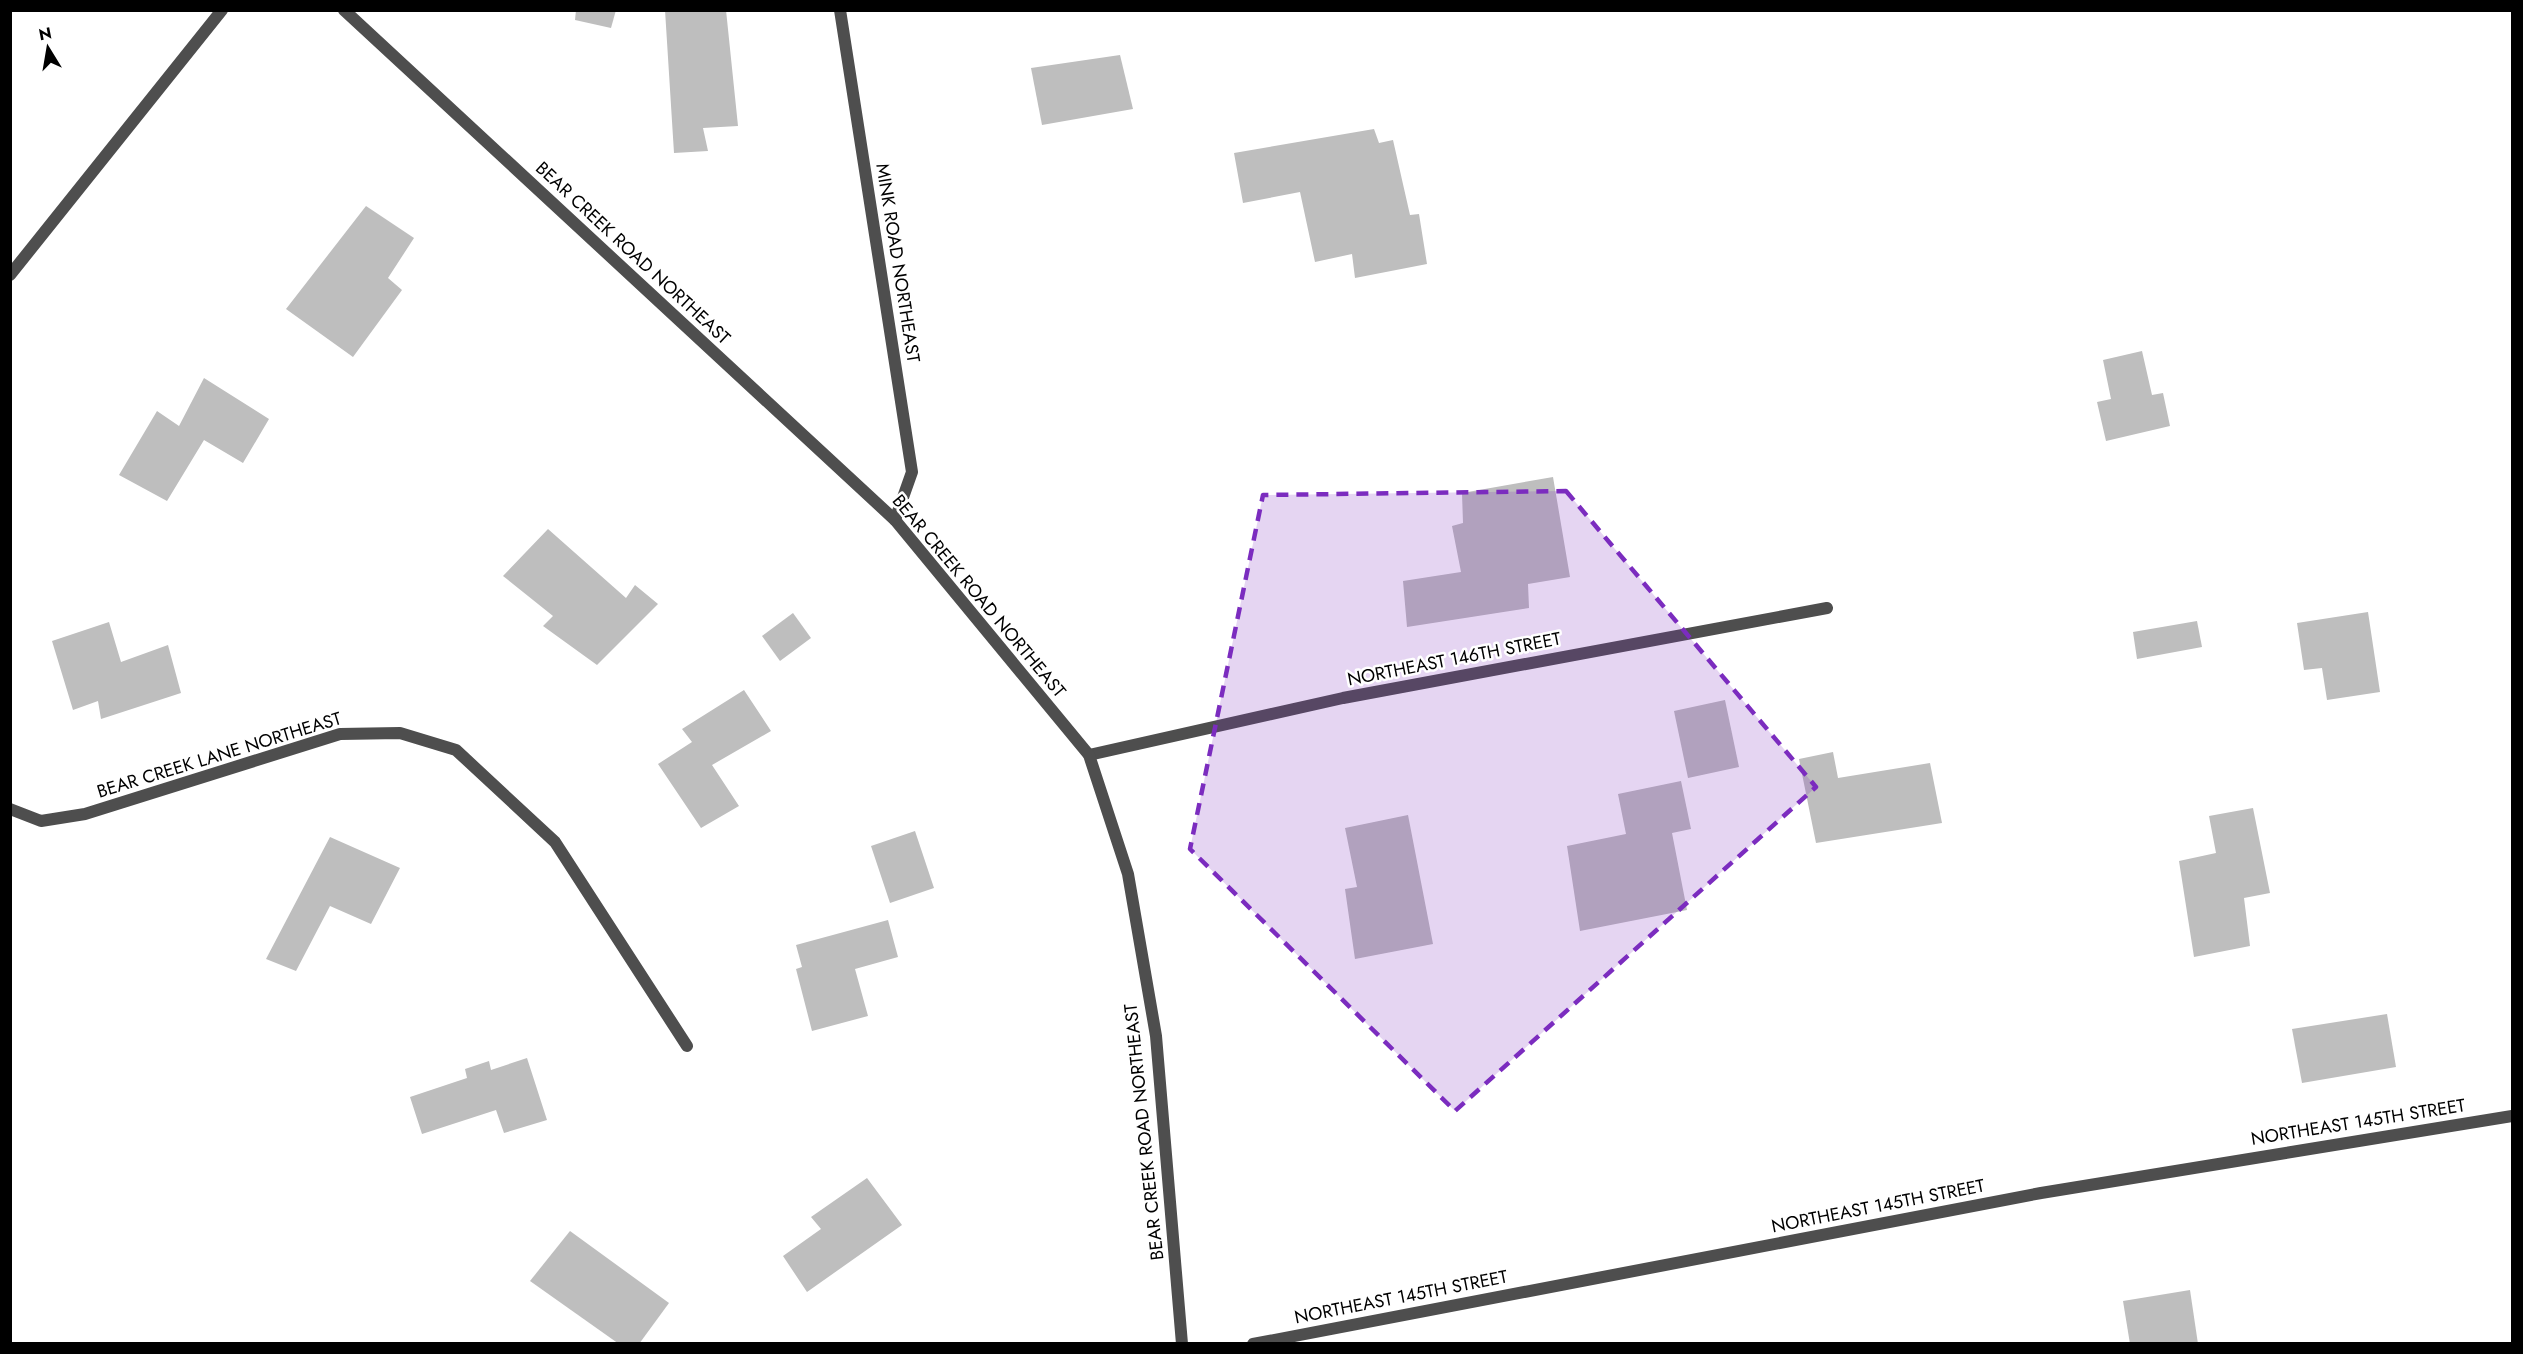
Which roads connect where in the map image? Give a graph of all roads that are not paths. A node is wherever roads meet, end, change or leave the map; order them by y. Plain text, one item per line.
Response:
1 (222, 10) edge
2 (344, 10) edge
3 (840, 10) edge
4 (10, 275) edge
5 (895, 520) junction
6 (1827, 608) dead end
7 (1089, 756) junction
8 (10, 809) edge
9 (687, 1046) dead end
10 (2512, 1116) edge
11 (1182, 1344) edge
12 (1253, 1344) edge

1 - 4 street
2 - 5 street, BEAR CREEK ROAD NORTHEAST
3 - 5 street, MINK ROAD NORTHEAST
5 - 7 street, BEAR CREEK ROAD NORTHEAST
6 - 7 street, NORTHEAST 146TH STREET
7 - 11 street, BEAR CREEK ROAD NORTHEAST
8 - 9 street, BEAR CREEK LANE NORTHEAST
10 - 12 street, NORTHEAST 145TH STREET

